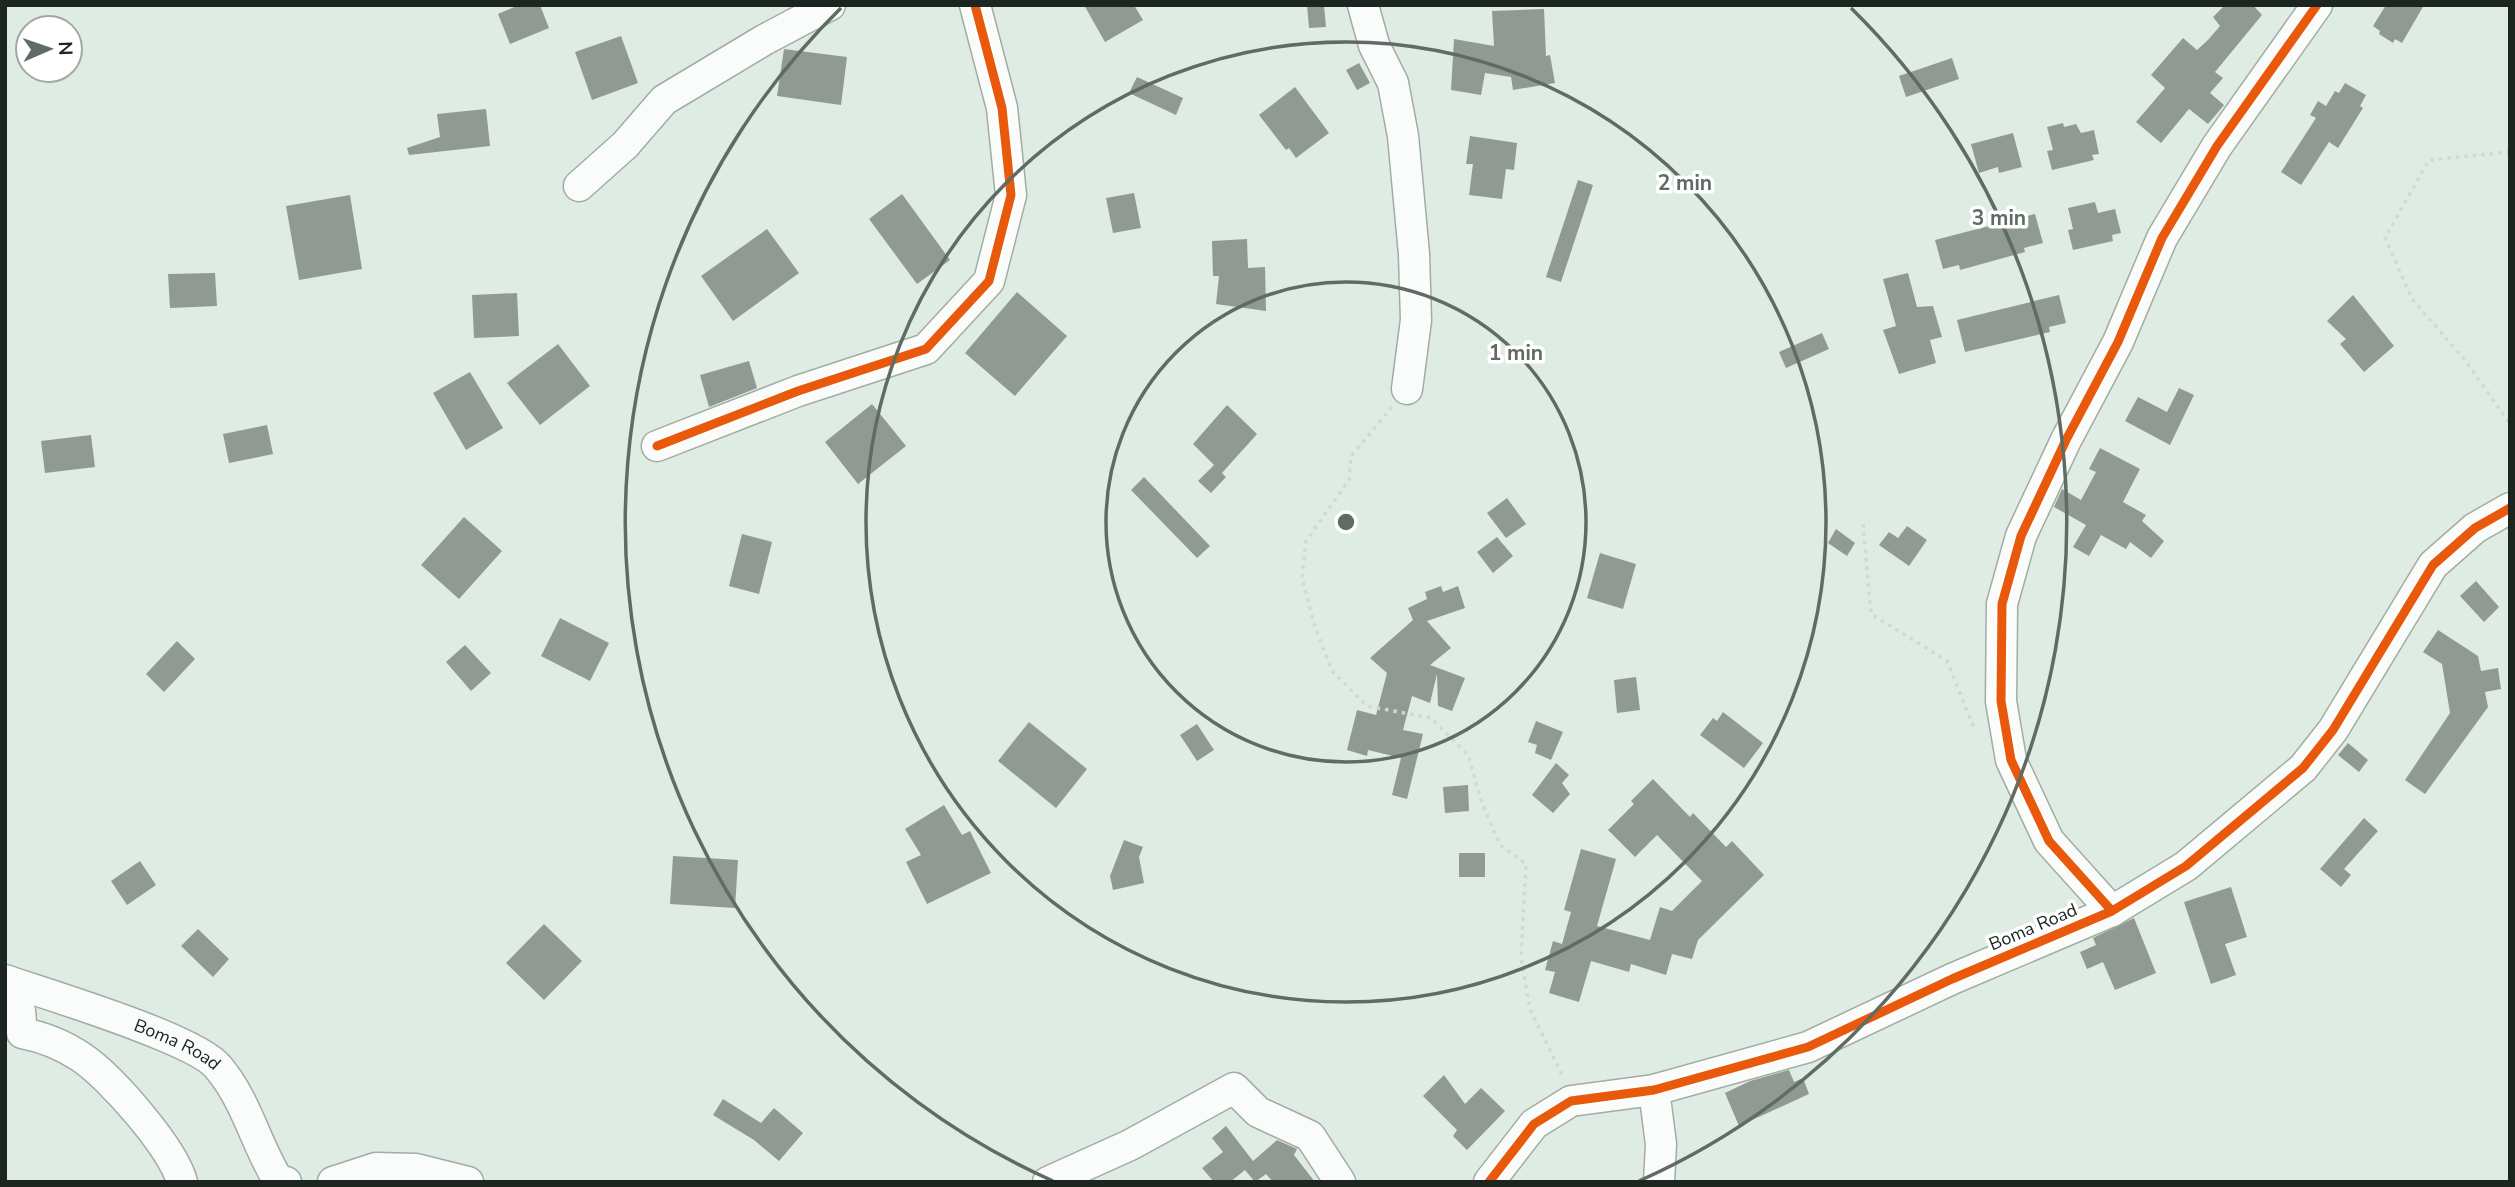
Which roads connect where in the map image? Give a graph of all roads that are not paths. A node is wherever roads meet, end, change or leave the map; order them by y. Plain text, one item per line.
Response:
1 (830, 5) edge
2 (975, 5) edge
3 (1363, 5) edge
4 (2317, 5) edge
5 (579, 186) dead end
6 (1407, 389) road end
7 (657, 446) dead end
8 (2510, 508) edge
9 (2112, 911) junction
10 (5, 981) edge
11 (1654, 1090) junction
12 (1661, 1143) junction
13 (182, 1182) edge
14 (286, 1182) edge
15 (333, 1182) edge
16 (468, 1182) edge
17 (1048, 1182) edge
18 (1340, 1182) edge
19 (1489, 1182) edge
20 (1639, 1182) edge
21 (1659, 1182) edge

1 - 5 street
2 - 7 street
3 - 6 street
4 - 9 street
8 - 9 street, Boma Road
9 - 11 street, Boma Road
10 - 13 street
10 - 14 street, Boma Road
11 - 12 street
11 - 19 street, Boma Road
12 - 20 street
12 - 21 street
15 - 16 street
17 - 18 street

